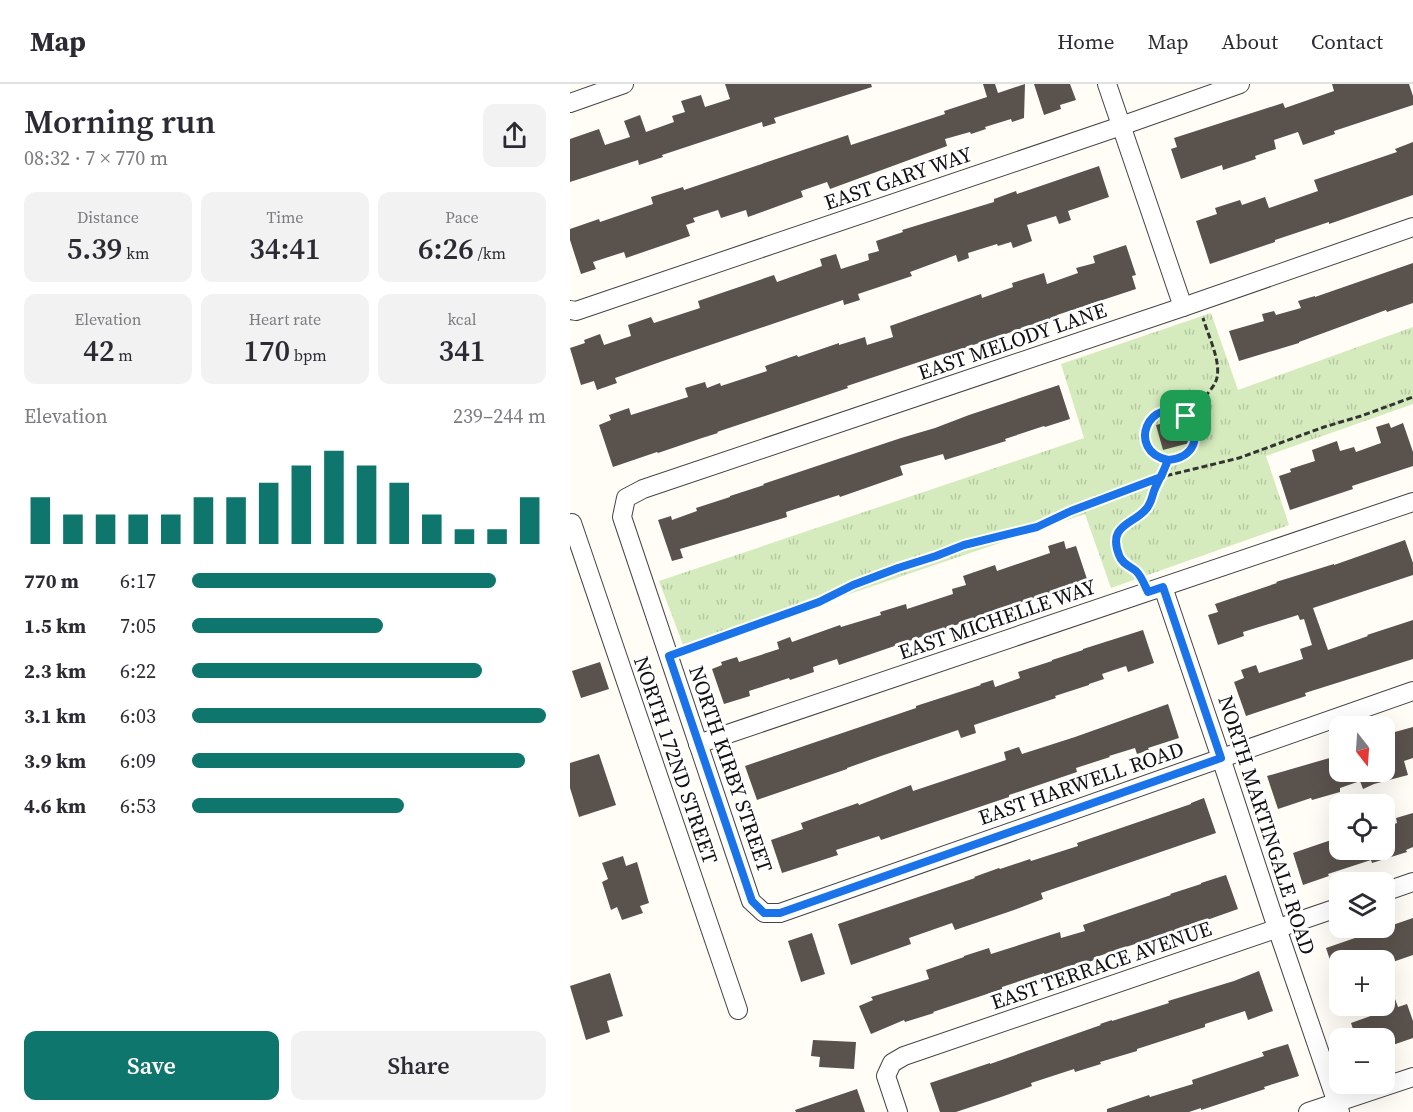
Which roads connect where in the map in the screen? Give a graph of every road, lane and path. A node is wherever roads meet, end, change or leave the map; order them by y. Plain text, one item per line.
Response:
1 (624, 84) edge
2 (1107, 84) edge
3 (1240, 84) edge
4 (570, 103) edge
5 (1121, 126) junction
6 (1413, 227) edge
7 (1190, 304) junction
8 (570, 310) edge
9 (1413, 397) edge
10 (1186, 416) junction
11 (1168, 460) junction
12 (1161, 477) junction
13 (626, 498) joint
14 (1413, 502) edge
15 (571, 524) edge
16 (1155, 589) junction
17 (669, 656) junction
18 (1413, 691) edge
19 (698, 744) junction
20 (1221, 758) junction
21 (1413, 882) edge
22 (1395, 888) edge
23 (1329, 911) edge
24 (764, 913) joint
25 (1277, 928) junction
26 (738, 1011) dead end
27 (1413, 1077) edge
28 (1339, 1107) edge
29 (898, 1112) edge
30 (1308, 1112) edge

1 - 4 street
2 - 5 street
3 - 5 street, EAST GARY WAY
5 - 7 street
5 - 8 street, EAST GARY WAY
6 - 7 street, EAST MELODY LANE
7 - 10 path
7 - 13 street, EAST MELODY LANE
9 - 12 path
10 - 11 path
10 - 11 path
11 - 12 path
12 - 16 path
12 - 17 path
13 - 17 street, NORTH KIRBY STREET
14 - 16 street, EAST MICHELLE WAY
15 - 26 street, NORTH 172ND STREET
16 - 19 street, EAST MICHELLE WAY
16 - 20 street, NORTH MARTINGALE ROAD
17 - 19 street, NORTH KIRBY STREET
18 - 20 street, EAST HARWELL ROAD
19 - 24 street, NORTH KIRBY STREET
20 - 24 street, EAST HARWELL ROAD
20 - 25 street, NORTH MARTINGALE ROAD
21 - 22 street
23 - 25 street, EAST TERRACE AVENUE
25 - 28 street, NORTH MARTINGALE ROAD
25 - 29 street, EAST TERRACE AVENUE
27 - 28 street
28 - 30 street

